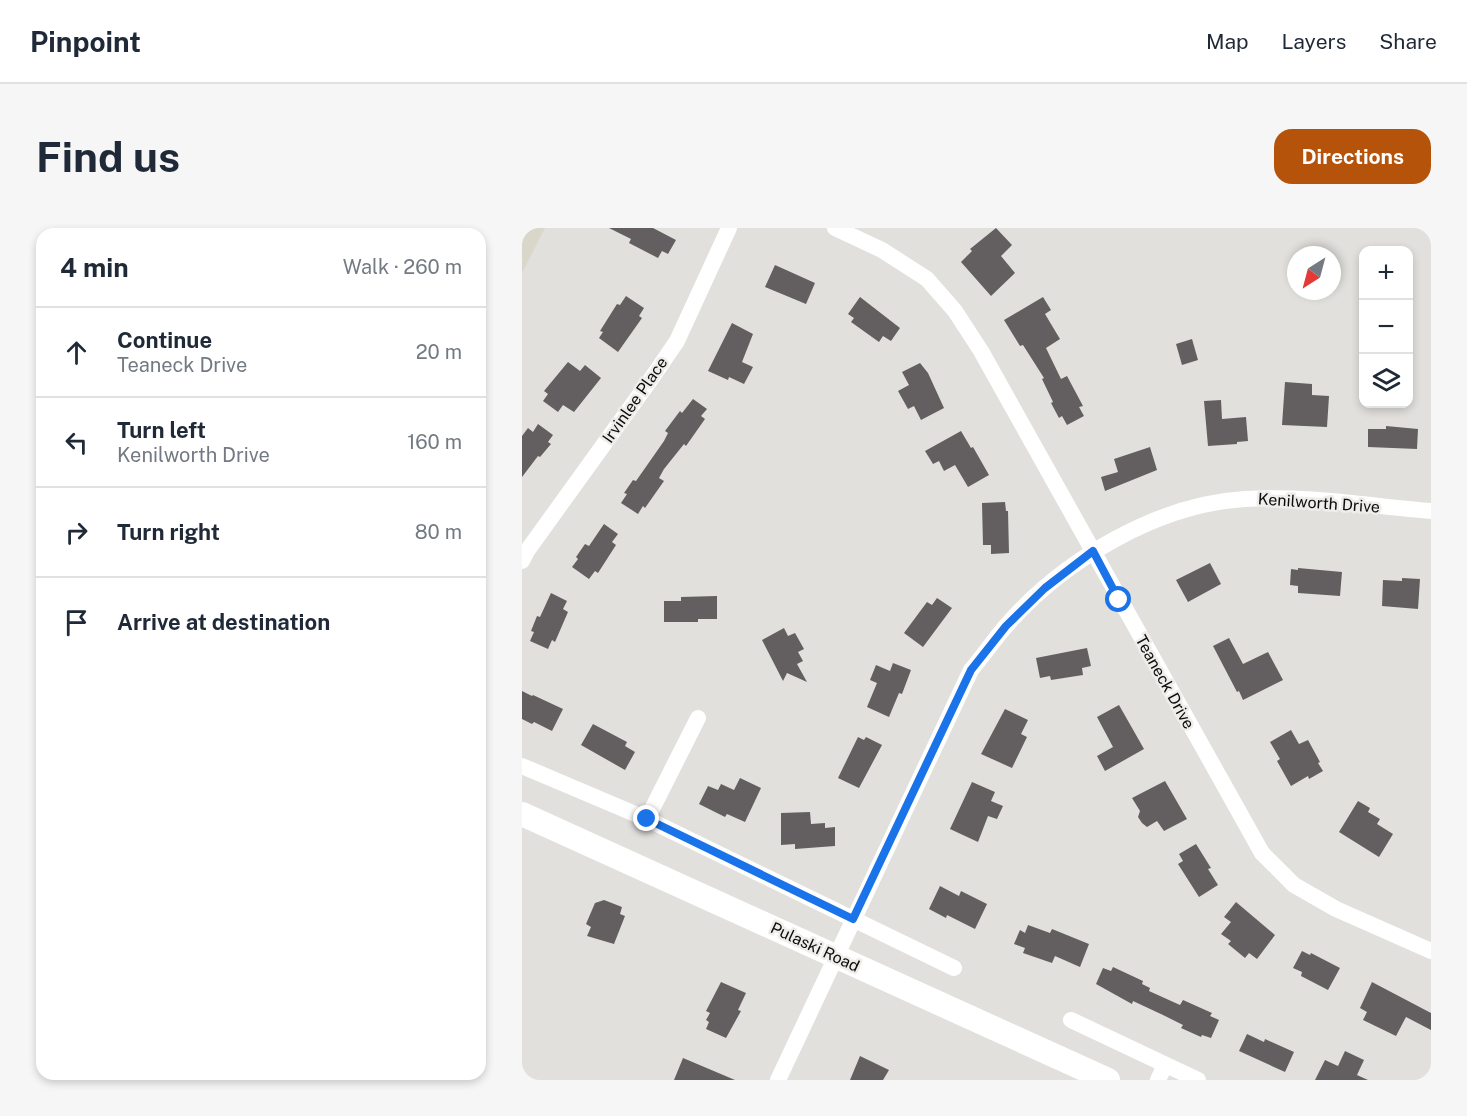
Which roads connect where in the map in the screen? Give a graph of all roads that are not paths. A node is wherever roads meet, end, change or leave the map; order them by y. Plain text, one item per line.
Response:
1 (729, 228) edge
2 (835, 228) edge
3 (1431, 512) edge
4 (1093, 551) junction
5 (522, 561) edge
6 (698, 718) dead end
7 (522, 766) edge
8 (522, 814) edge
9 (647, 819) junction
10 (853, 919) junction
11 (1431, 951) edge
12 (835, 956) junction
13 (954, 968) dead end
14 (1071, 1020) dead end
15 (1162, 1072) edge
16 (778, 1080) edge
17 (1108, 1080) edge
18 (1198, 1080) edge

1 - 5 street, Irvinlee Place
2 - 4 street, Teaneck Drive
3 - 4 street, Kenilworth Drive
4 - 10 street, Kenilworth Drive
4 - 11 street, Teaneck Drive
6 - 9 street
7 - 9 street
8 - 12 main road, Pulaski Road
9 - 10 street
10 - 12 street, Kenilworth Drive
10 - 13 street
12 - 16 street, Kenilworth Drive
12 - 17 main road, Pulaski Road
14 - 15 street
15 - 18 street

